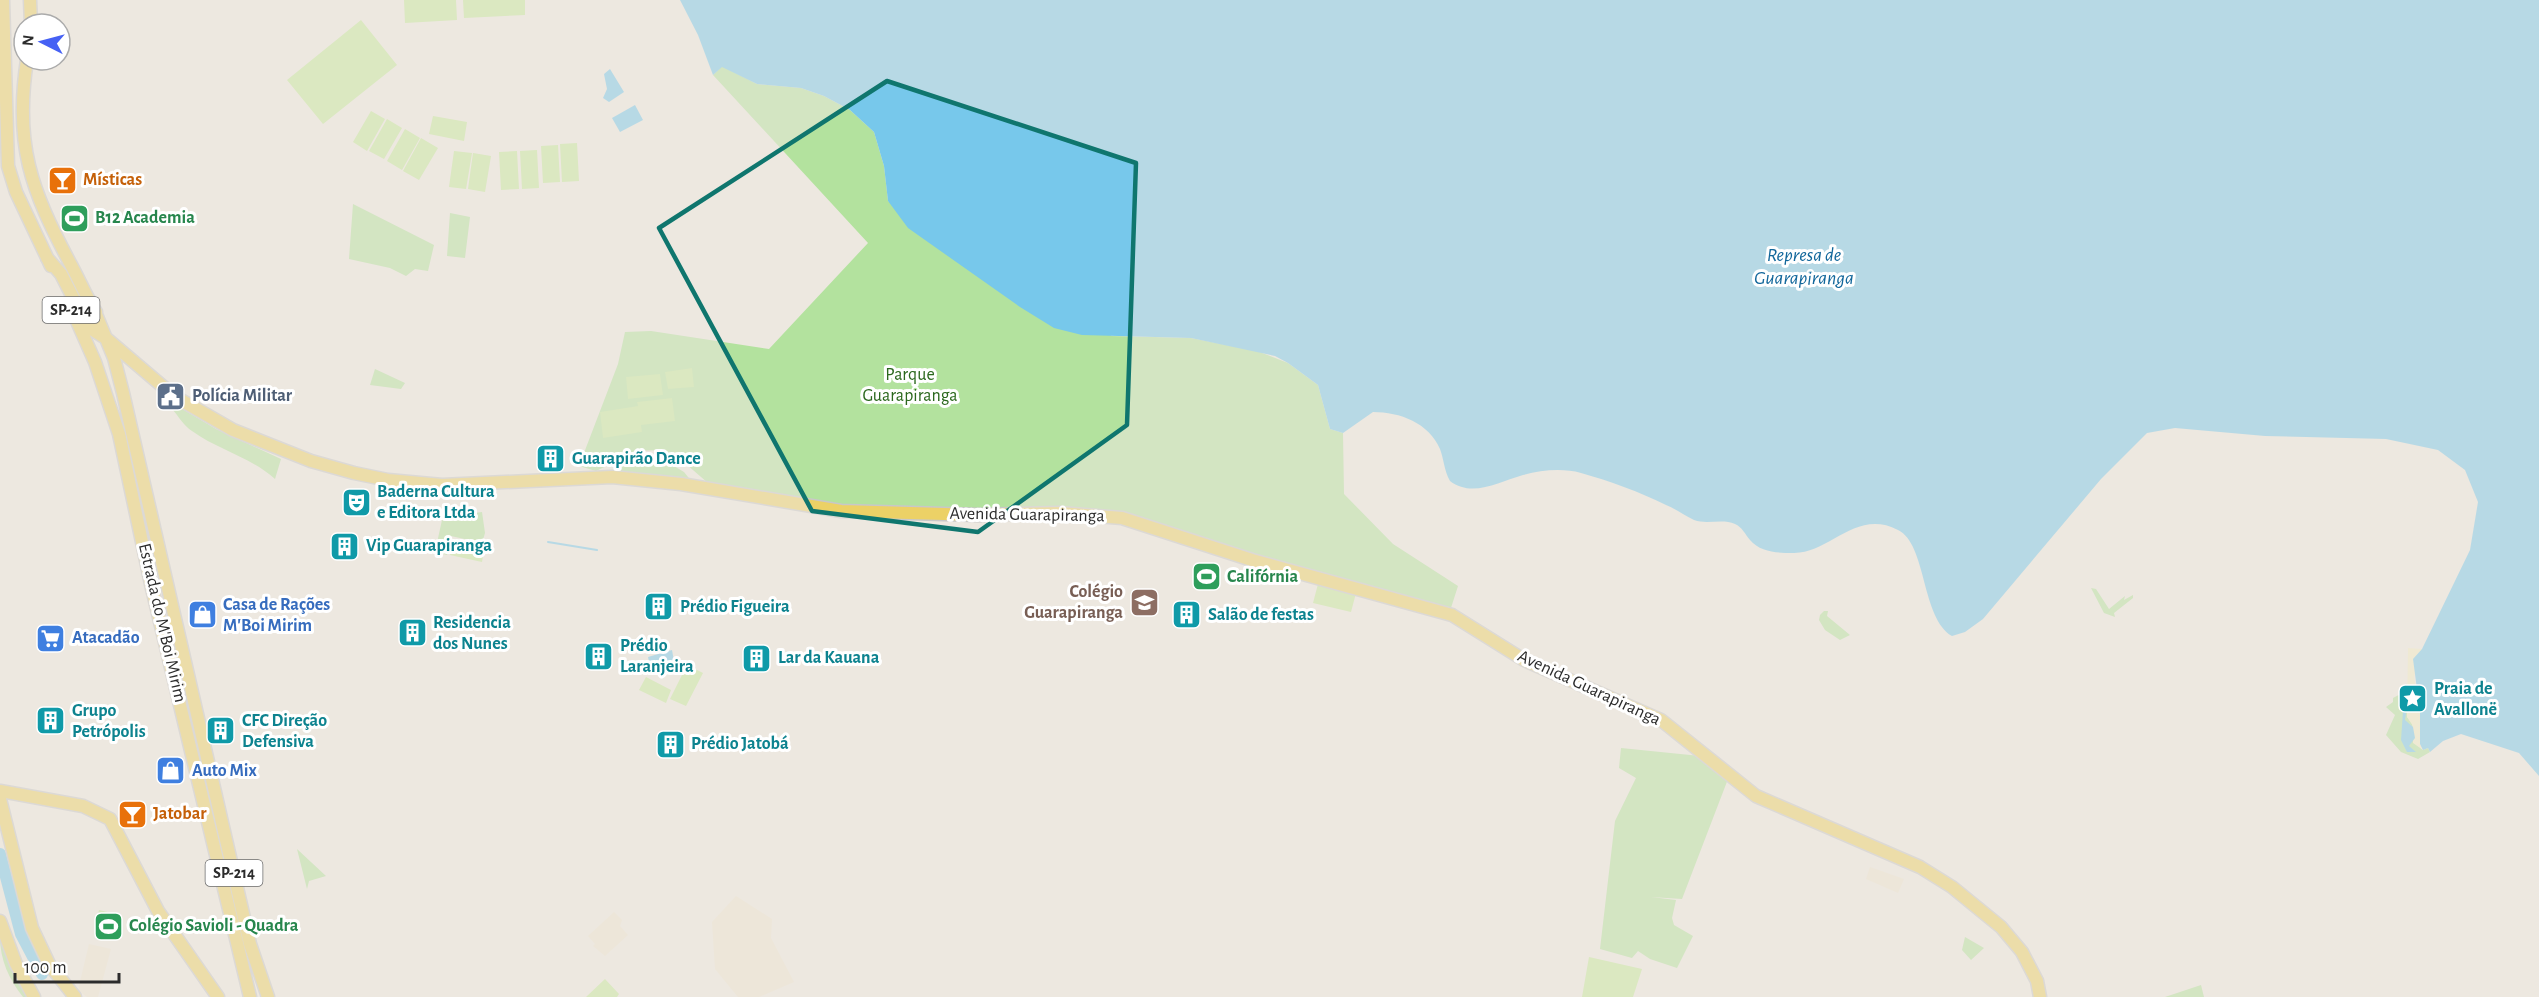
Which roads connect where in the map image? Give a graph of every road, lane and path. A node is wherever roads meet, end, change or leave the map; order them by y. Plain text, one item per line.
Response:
1 (3, 0) edge
2 (26, 72) edge
3 (47, 258) junction
4 (93, 307) junction
5 (107, 339) junction
6 (128, 357) junction
7 (116, 365) junction
8 (193, 759) junction
9 (212, 778) junction
10 (0, 791) edge
11 (0, 799) edge
12 (0, 921) edge
13 (34, 997) edge
14 (75, 997) edge
15 (218, 997) edge
16 (250, 997) edge
17 (268, 997) edge
18 (2040, 997) edge

1 - 3 main road
2 - 4 main road, Avenida Guarapiranga
3 - 5 main road, Avenida Guarapiranga
3 - 8 main road, Estrada do M'Boi Mirim / SP-214
4 - 5 main road, Estrada do M'Boi Mirim / SP-214
4 - 6 main road, Avenida Guarapiranga
5 - 6 main road, Avenida Guarapiranga
5 - 7 main road, Estrada do M'Boi Mirim / SP-214
6 - 7 main road
6 - 18 main road, Avenida Guarapiranga
7 - 9 main road, Estrada do M'Boi Mirim / SP-214
8 - 9 main road
8 - 16 main road, Estrada do M'Boi Mirim / SP-214
9 - 17 main road, Estrada do M'Boi Mirim / SP-214
10 - 15 main road
11 - 14 main road
12 - 13 main road

